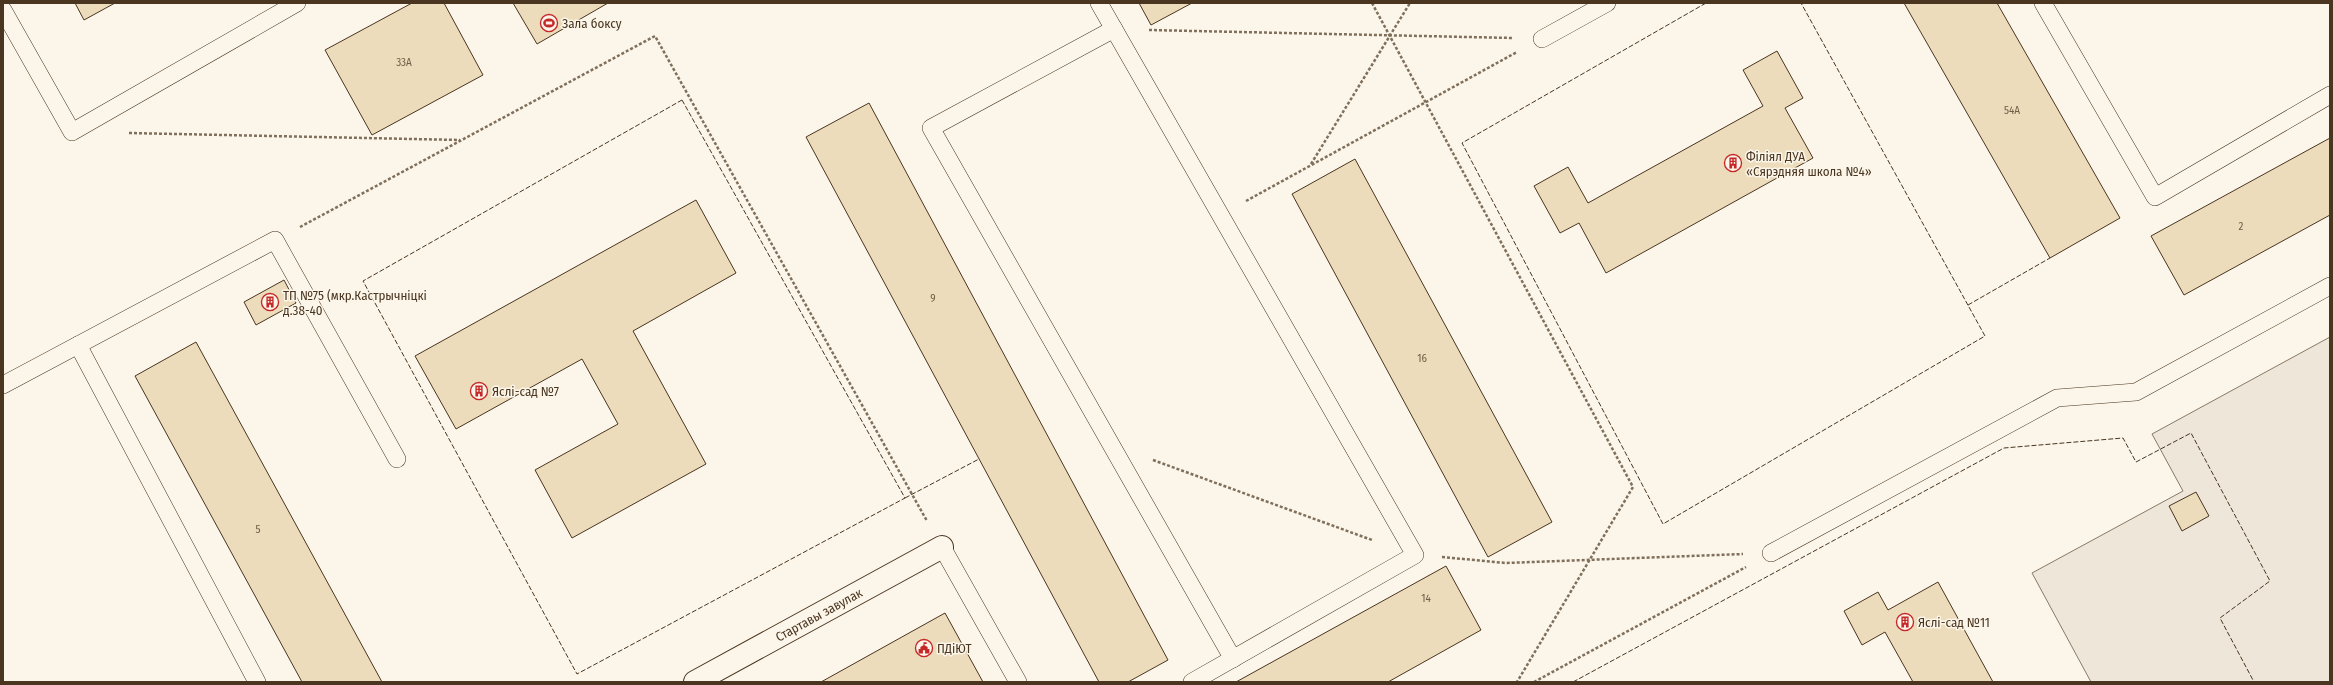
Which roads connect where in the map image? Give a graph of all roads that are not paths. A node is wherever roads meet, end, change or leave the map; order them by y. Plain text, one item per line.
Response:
1 (297, 3) edge
2 (1099, 3) edge
3 (1607, 3) edge
4 (2043, 3) edge
5 (3, 10) edge
6 (1114, 29) junction
7 (1542, 39) road end
8 (2330, 95) edge
9 (2330, 286) edge
10 (78, 345) junction
11 (3, 385) edge
12 (397, 459) dead end
13 (942, 547) joint
14 (1771, 553) road end
15 (1233, 658) junction
16 (257, 682) edge
17 (695, 682) edge
18 (1018, 682) edge
19 (1192, 682) edge

1 - 5 lane
2 - 6 lane
3 - 7 lane
4 - 8 lane
6 - 15 lane
6 - 15 lane
9 - 14 lane
10 - 11 lane
10 - 12 lane
10 - 16 lane
13 - 17 street, Стартавы завулак
13 - 18 lane
15 - 19 lane

